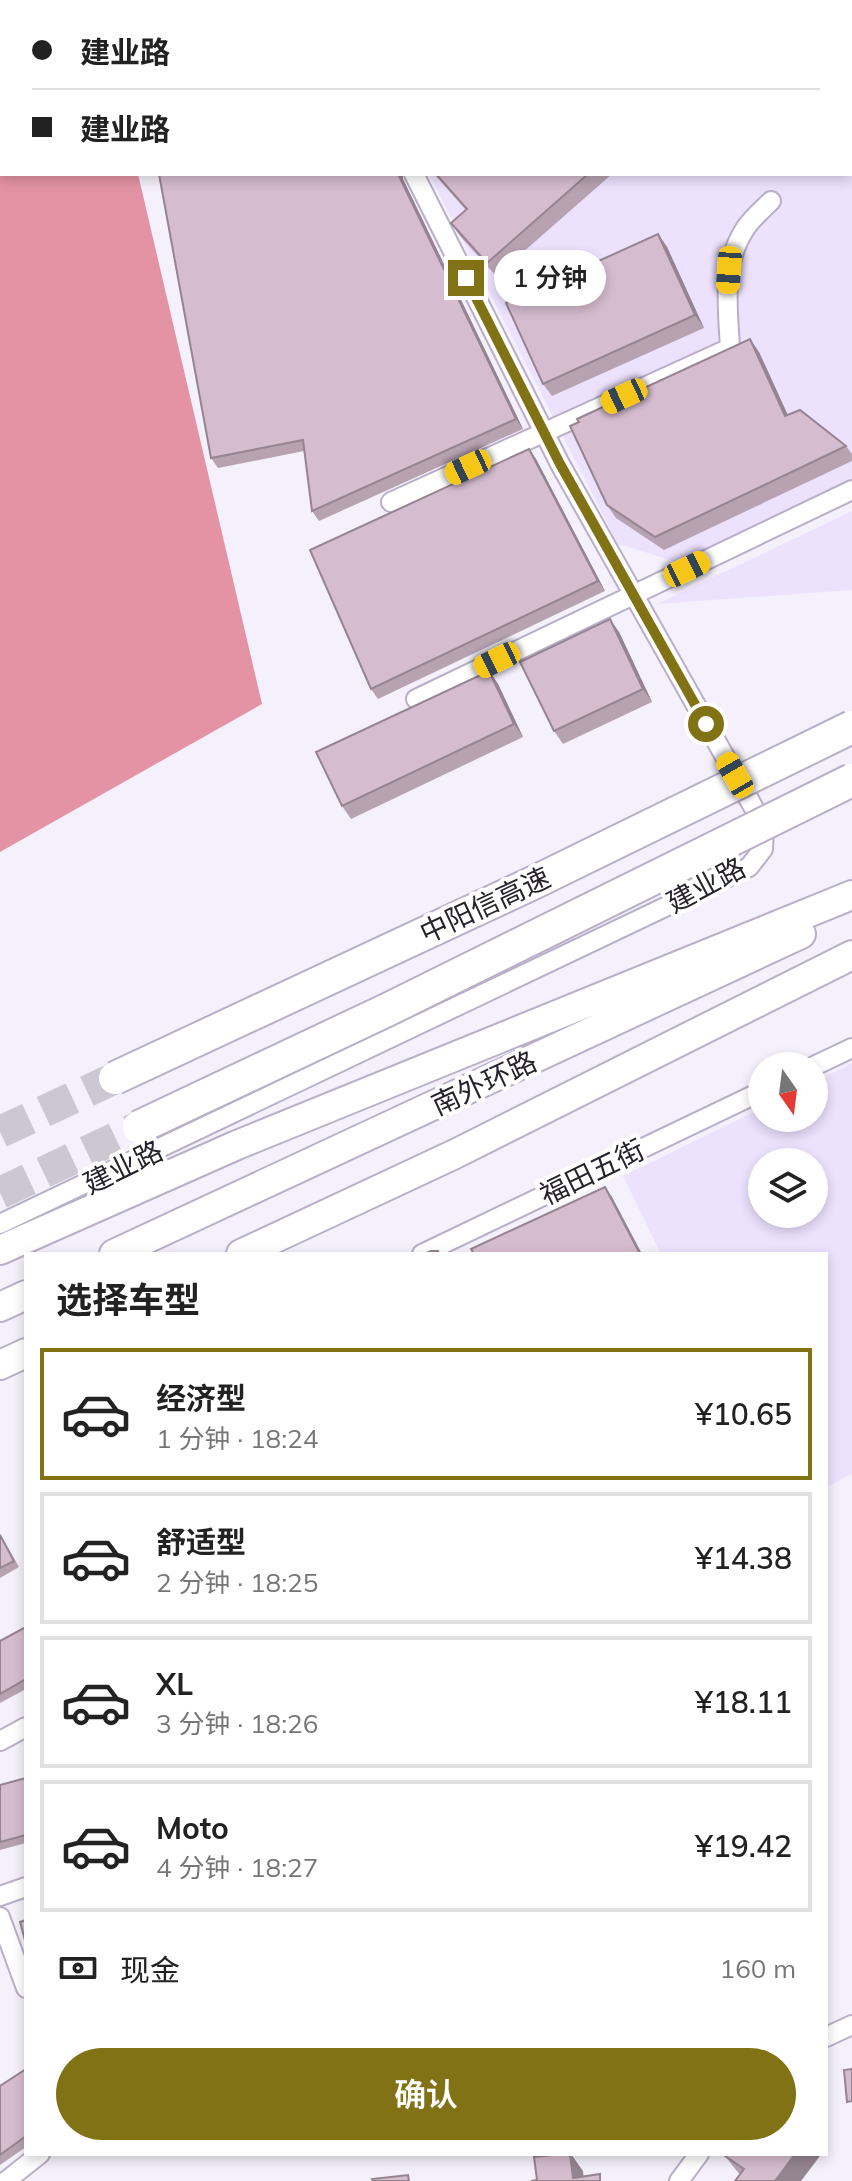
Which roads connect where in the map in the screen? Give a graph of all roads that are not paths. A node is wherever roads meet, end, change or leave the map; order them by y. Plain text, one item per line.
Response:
1 (415, 176) edge
2 (771, 201) dead end
3 (544, 433) junction
4 (852, 490) edge
5 (391, 502) dead end
6 (632, 595) junction
7 (416, 699) dead end
8 (852, 727) edge
9 (852, 780) edge
10 (852, 895) edge
11 (852, 910) edge
12 (852, 955) edge
13 (852, 1048) edge
14 (828, 1059) edge
15 (115, 1078) tunnel mouth
16 (748, 1098) edge
17 (139, 1127) tunnel mouth
18 (0, 1224) edge
19 (450, 1248) edge
20 (0, 1250) edge
21 (118, 1252) edge
22 (245, 1252) edge
23 (24, 1296) edge
24 (0, 1307) edge
25 (24, 1354) edge
26 (0, 1365) edge
27 (24, 1728) edge
28 (0, 1741) edge
29 (24, 1888) edge
30 (0, 1896) edge
31 (0, 1917) edge
32 (24, 1983) edge
33 (852, 2025) edge
34 (828, 2036) edge
35 (37, 2156) edge
36 (698, 2156) edge
37 (6, 2181) edge
38 (679, 2181) edge

1 - 3 street, 建业路
2 - 3 street
3 - 5 street
3 - 6 street, 建业路
4 - 6 street
6 - 7 street
6 - 18 street, 建业路
8 - 15 highway, 中阳信高速, bridge
9 - 17 highway, 中阳信高速, bridge
10 - 20 highway
11 - 21 highway, 南外环路
12 - 22 highway, 南外环路
13 - 14 street
16 - 19 street, 福田五街
23 - 24 highway
25 - 26 highway
27 - 28 street
29 - 30 street
31 - 32 street
33 - 34 street
35 - 37 street
36 - 38 street

